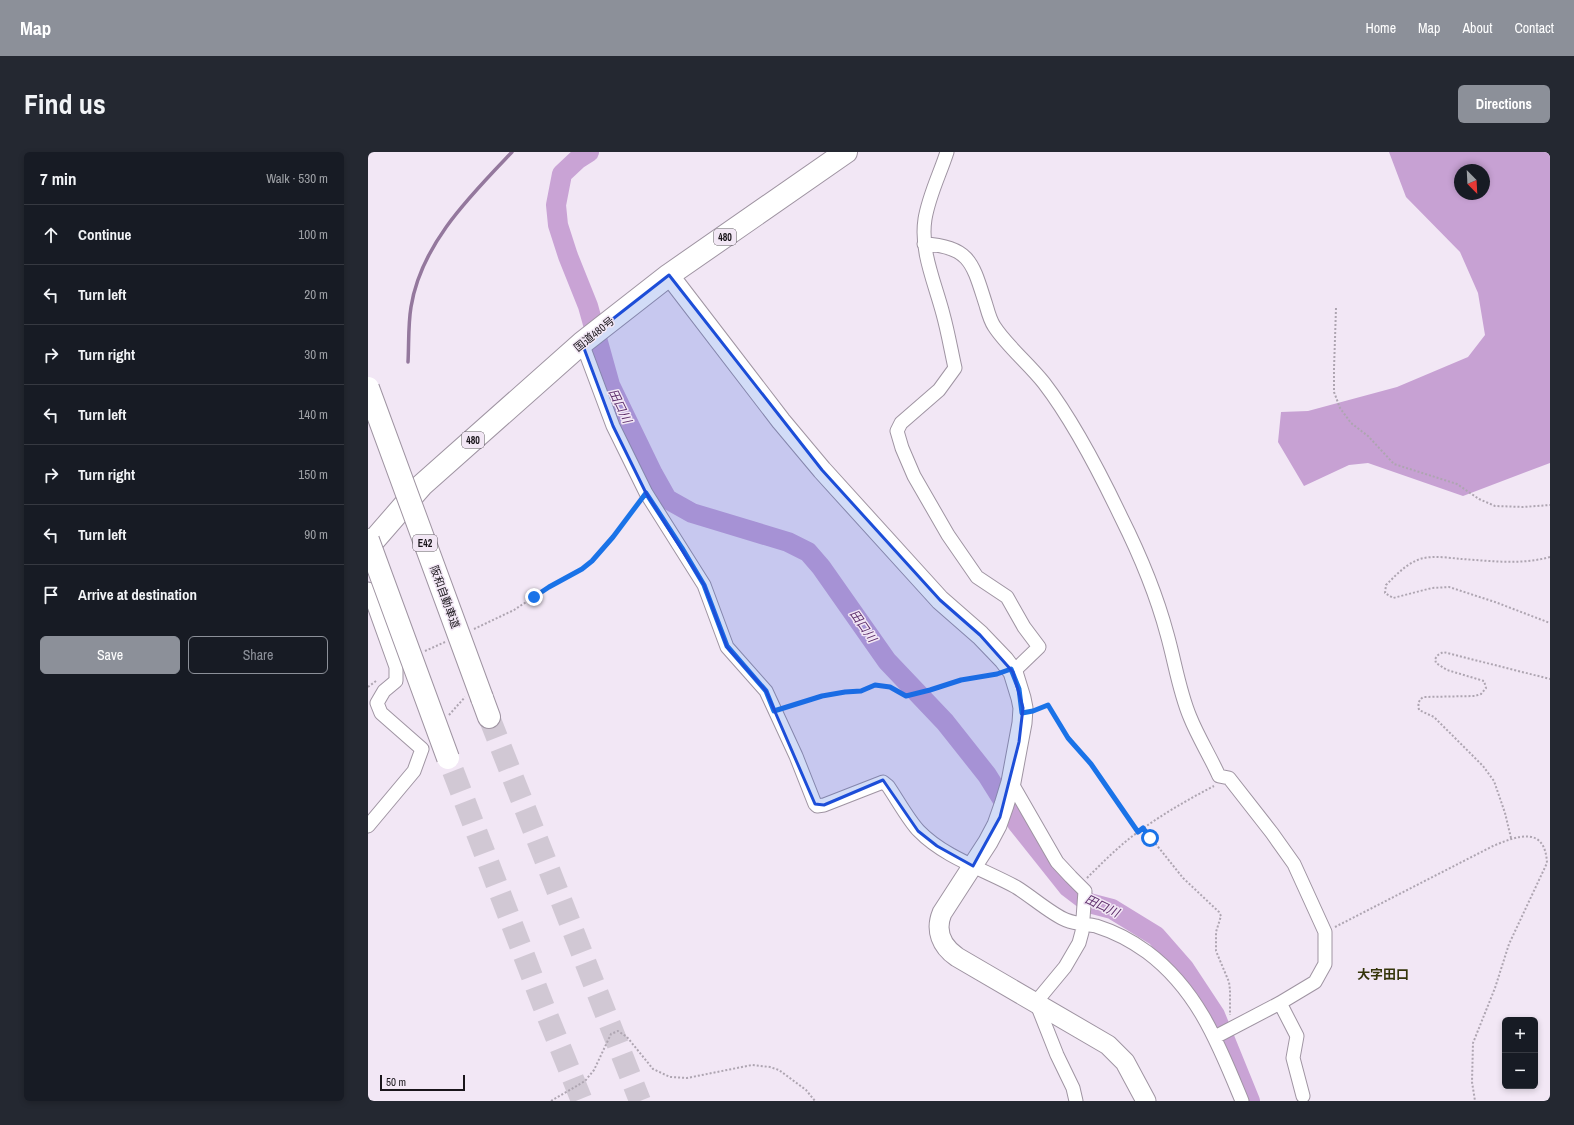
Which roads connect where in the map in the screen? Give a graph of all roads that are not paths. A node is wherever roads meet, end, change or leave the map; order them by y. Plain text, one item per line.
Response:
1 (846, 152) edge
2 (947, 152) edge
3 (924, 244) junction
4 (670, 275) junction
5 (584, 341) junction
6 (368, 388) edge
7 (368, 540) edge
8 (368, 547) edge
9 (368, 589) edge
10 (1012, 671) junction
11 (485, 707) tunnel mouth
12 (451, 765) tunnel mouth
13 (1009, 789) junction
14 (368, 826) edge
15 (973, 866) junction
16 (1083, 918) junction
17 (1036, 1002) junction
18 (1280, 1003) junction
19 (1215, 1037) junction
20 (1304, 1096) dead end
21 (1076, 1101) edge
22 (1146, 1101) edge
23 (1242, 1101) edge

1 - 4 highway, 国道480号 / 480
2 - 3 street
3 - 10 street
3 - 18 street
4 - 5 highway, 国道480号 / 480
4 - 10 street
5 - 8 highway, 国道480号 / 480
5 - 15 street
6 - 11 highway, 阪和自動車道 / E42, bridge
7 - 12 highway, bridge
9 - 14 street
10 - 13 street
13 - 15 street
13 - 16 street
15 - 16 street
15 - 17 street
16 - 17 street
16 - 19 street
17 - 21 street
17 - 22 street
18 - 19 street
18 - 20 street
19 - 23 street

